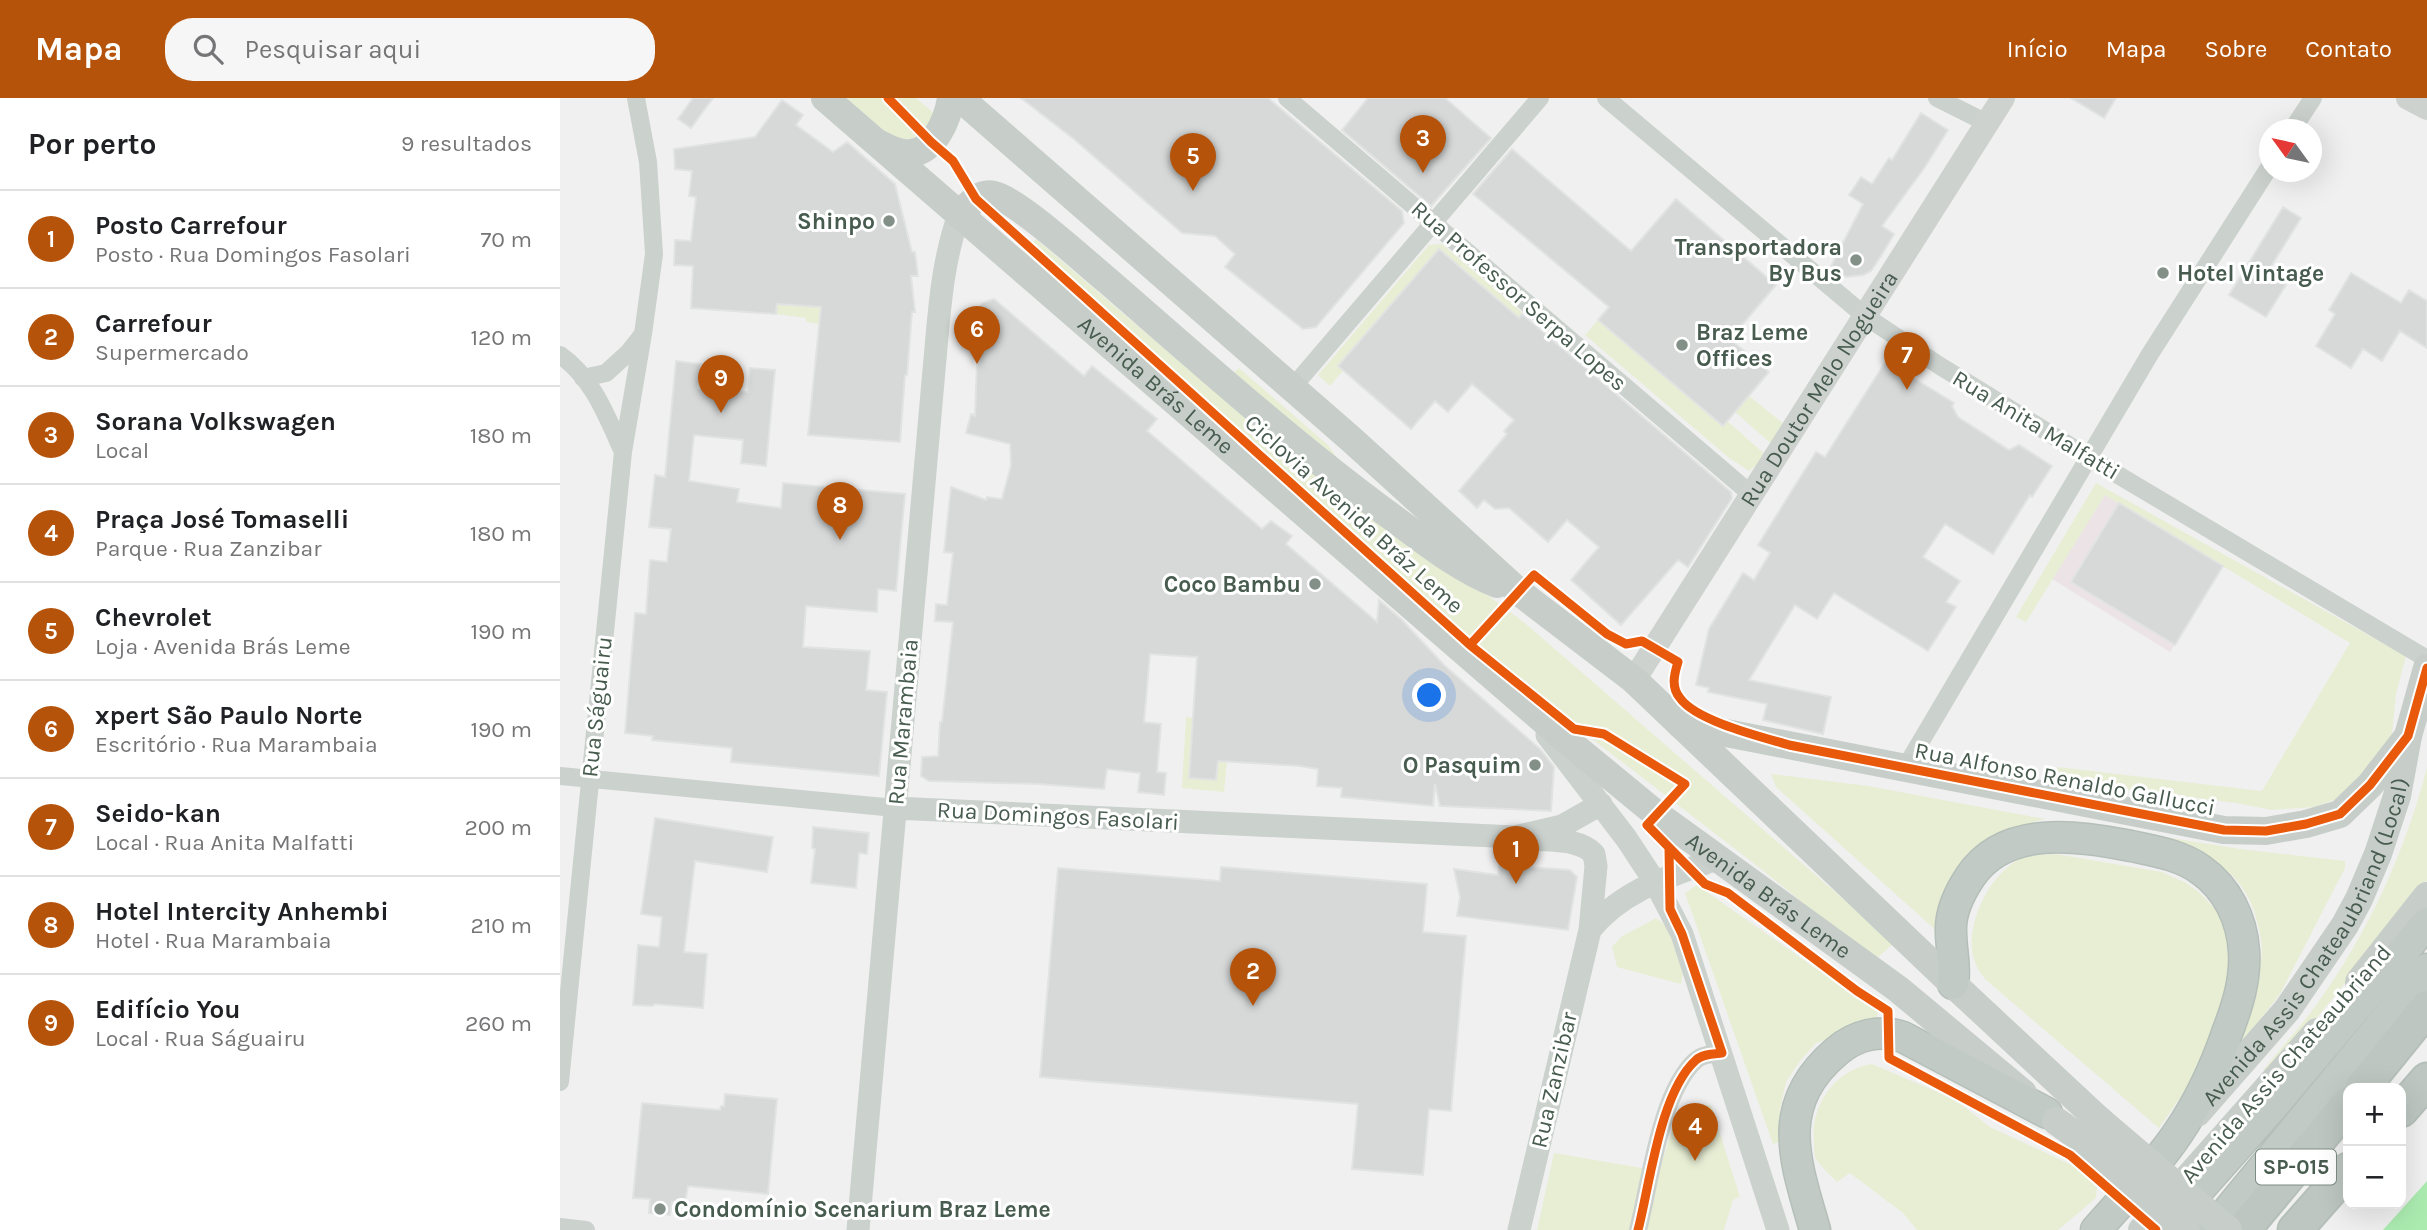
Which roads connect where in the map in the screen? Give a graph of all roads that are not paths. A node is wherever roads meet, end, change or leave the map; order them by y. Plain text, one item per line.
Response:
1 (825, 98) edge
2 (951, 98) edge
3 (960, 98) edge
4 (1287, 98) edge
5 (1540, 98) edge
6 (1606, 98) edge
7 (1937, 98) edge
8 (2003, 98) edge
9 (2312, 98) edge
10 (2408, 98) edge
11 (635, 99) edge
12 (2427, 108) edge
13 (2299, 119) edge
14 (1987, 123) junction
15 (869, 137) junction
16 (2260, 182) edge
17 (959, 215) junction
18 (1433, 223) junction
19 (1865, 316) junction
20 (643, 334) junction
21 (560, 355) edge
22 (583, 378) junction
23 (1292, 388) junction
24 (623, 452) junction
25 (2088, 457) junction
26 (1752, 495) junction
27 (1519, 592) junction
28 (2427, 659) edge
29 (2427, 668) edge
30 (1634, 680) junction
31 (1518, 700) junction
32 (1680, 724) junction
33 (2408, 736) junction
34 (1905, 768) junction
35 (560, 776) edge
36 (590, 779) junction
37 (1601, 804) junction
38 (895, 808) junction
39 (1515, 837) junction
40 (1717, 859) junction
41 (1596, 866) joint
42 (1655, 882) junction
43 (2427, 896) edge
44 (2427, 923) edge
45 (1590, 930) junction
46 (2427, 969) edge
47 (1953, 984) junction
48 (2427, 1008) edge
49 (2427, 1031) edge
50 (1722, 1053) junction
51 (2371, 1077) edge
52 (2427, 1080) edge
53 (560, 1082) edge
54 (2406, 1104) edge
55 (2343, 1110) edge
56 (2051, 1117) junction
57 (2177, 1136) junction
58 (2343, 1176) edge
59 (2099, 1225) edge
60 (560, 1227) edge
61 (586, 1230) edge
62 (858, 1230) edge
63 (1519, 1230) edge
64 (1638, 1230) edge
65 (1777, 1230) edge
66 (1815, 1230) edge
67 (2142, 1230) edge
68 (2163, 1230) edge
69 (2186, 1230) edge
70 (2212, 1230) edge
71 (2228, 1230) edge
72 (2243, 1230) edge
73 (2295, 1230) edge

1 - 15 main road, Avenida Brás Leme
2 - 15 main road
3 - 23 main road
4 - 18 street, Rua Professor Serpa Lopes
5 - 18 street
6 - 19 street, Rua Anita Malfatti
7 - 14 street
8 - 14 main road, Rua Doutor Melo Nogueira
9 - 13 street
10 - 12 main road
11 - 20 street, Rua Ságuairu
14 - 19 main road, Rua Doutor Melo Nogueira
15 - 17 main road, Avenida Brás Leme
16 - 25 street
17 - 27 main road
17 - 31 main road, Avenida Brás Leme
17 - 38 street, Rua Marambaia
18 - 23 street
18 - 26 street, Rua Professor Serpa Lopes
19 - 25 street, Rua Anita Malfatti
19 - 26 main road, Rua Doutor Melo Nogueira
20 - 22 street
20 - 24 street, Rua Ságuairu
21 - 22 street
22 - 24 street
23 - 27 main road
24 - 36 street, Rua Ságuairu
25 - 28 street, Rua Anita Malfatti
25 - 34 street
26 - 30 main road, Rua Doutor Melo Nogueira
27 - 30 main road
29 - 33 main road, Avenida Assis Chateaubriand (Local)
30 - 32 main road
31 - 37 street
31 - 40 main road, Avenida Brás Leme
32 - 34 main road, Rua Alfonso Renaldo Gallucci
32 - 47 main road
33 - 34 main road, Rua Alfonso Renaldo Gallucci
33 - 57 main road, Avenida Assis Chateaubriand (Local)
35 - 36 street, Rua Domingos Fasolari
36 - 38 street, Rua Domingos Fasolari
36 - 53 street, Rua Ságuairu
37 - 39 street, Rua Domingos Fasolari
37 - 42 street
38 - 39 street, Rua Domingos Fasolari
38 - 62 street, Rua Marambaia
39 - 41 street, Rua Domingos Fasolari
40 - 42 street
40 - 56 main road, Avenida Brás Leme
41 - 45 street, Rua Zanzibar
42 - 45 street
42 - 50 street
43 - 67 main road, Avenida Assis Chateaubriand
44 - 68 highway
45 - 63 street, Rua Zanzibar
46 - 70 highway
47 - 57 highway
47 - 71 main road, bridge
48 - 51 highway
49 - 51 highway
50 - 64 street
50 - 65 street
52 - 54 highway
55 - 72 highway, SP-015
56 - 66 highway
56 - 69 main road, Avenida Brás Leme, bridge
57 - 59 highway, Avenida Assis Chateaubriand (Local)
58 - 73 highway, SP-015
60 - 61 street

